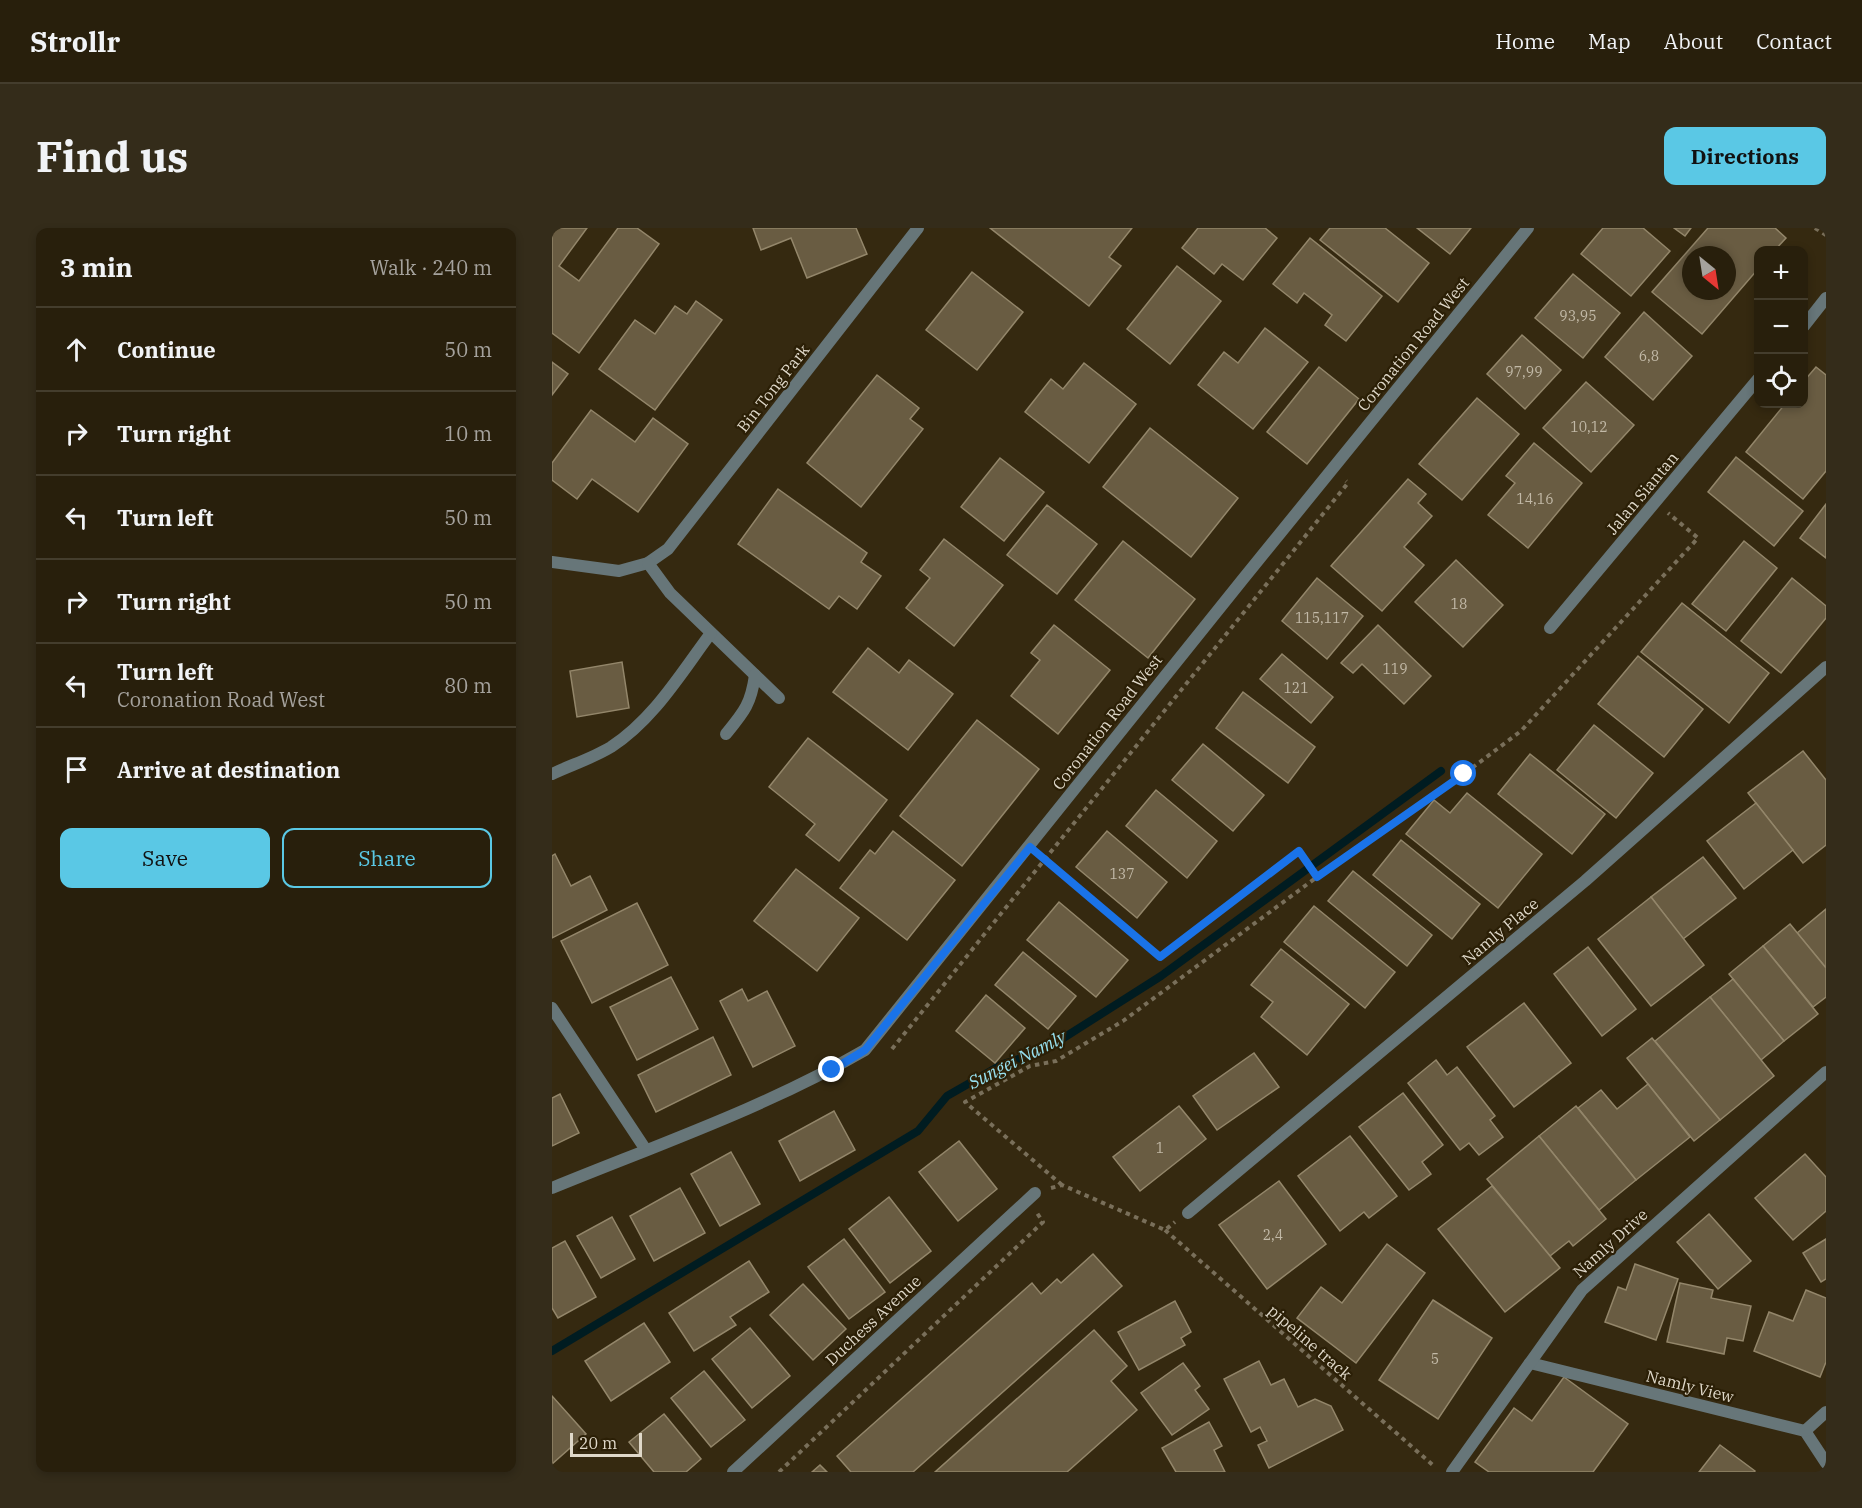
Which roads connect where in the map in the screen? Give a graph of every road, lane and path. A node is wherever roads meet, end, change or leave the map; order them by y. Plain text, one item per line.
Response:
1 (918, 228) edge
2 (1528, 228) edge
3 (1815, 228) edge
4 (1826, 235) edge
5 (1826, 298) edge
6 (1808, 320) edge
7 (1754, 385) edge
8 (1664, 510) dead end
9 (552, 562) edge
10 (648, 563) junction
11 (1550, 628) dead end
12 (711, 633) junction
13 (1826, 666) edge
14 (755, 675) junction
15 (779, 698) dead end
16 (726, 734) dead end
17 (552, 774) edge
18 (1030, 847) junction
19 (1317, 877) junction
20 (552, 1008) edge
21 (1826, 1072) edge
22 (646, 1150) junction
23 (1062, 1185) junction
24 (552, 1188) edge
25 (1032, 1195) junction
26 (1188, 1213) joint
27 (1165, 1230) junction
28 (1530, 1363) junction
29 (1826, 1412) edge
30 (1805, 1431) junction
31 (1826, 1463) edge
32 (733, 1472) edge
33 (779, 1472) edge
34 (1440, 1472) edge
35 (1452, 1472) edge

1 - 10 street, Bin Tong Park
2 - 18 street, Coronation Road West
3 - 4 path
5 - 6 street
7 - 11 street, Jalan Siantan
8 - 19 path
9 - 10 street, Bin Tong Park
10 - 12 street
12 - 14 street
12 - 17 street
13 - 26 street, Namly Place
14 - 15 street
14 - 16 street
18 - 19 path
18 - 22 street, Coronation Road West
19 - 23 path
20 - 22 street
21 - 28 street, Namly Drive
22 - 24 street, Coronation Road West
23 - 25 path
23 - 27 path, pipeline track
25 - 32 street, Duchess Avenue
25 - 33 path
26 - 27 path
27 - 34 path, pipeline track
28 - 30 street, Namly View
28 - 35 street, Namly Drive
29 - 30 street
30 - 31 street

